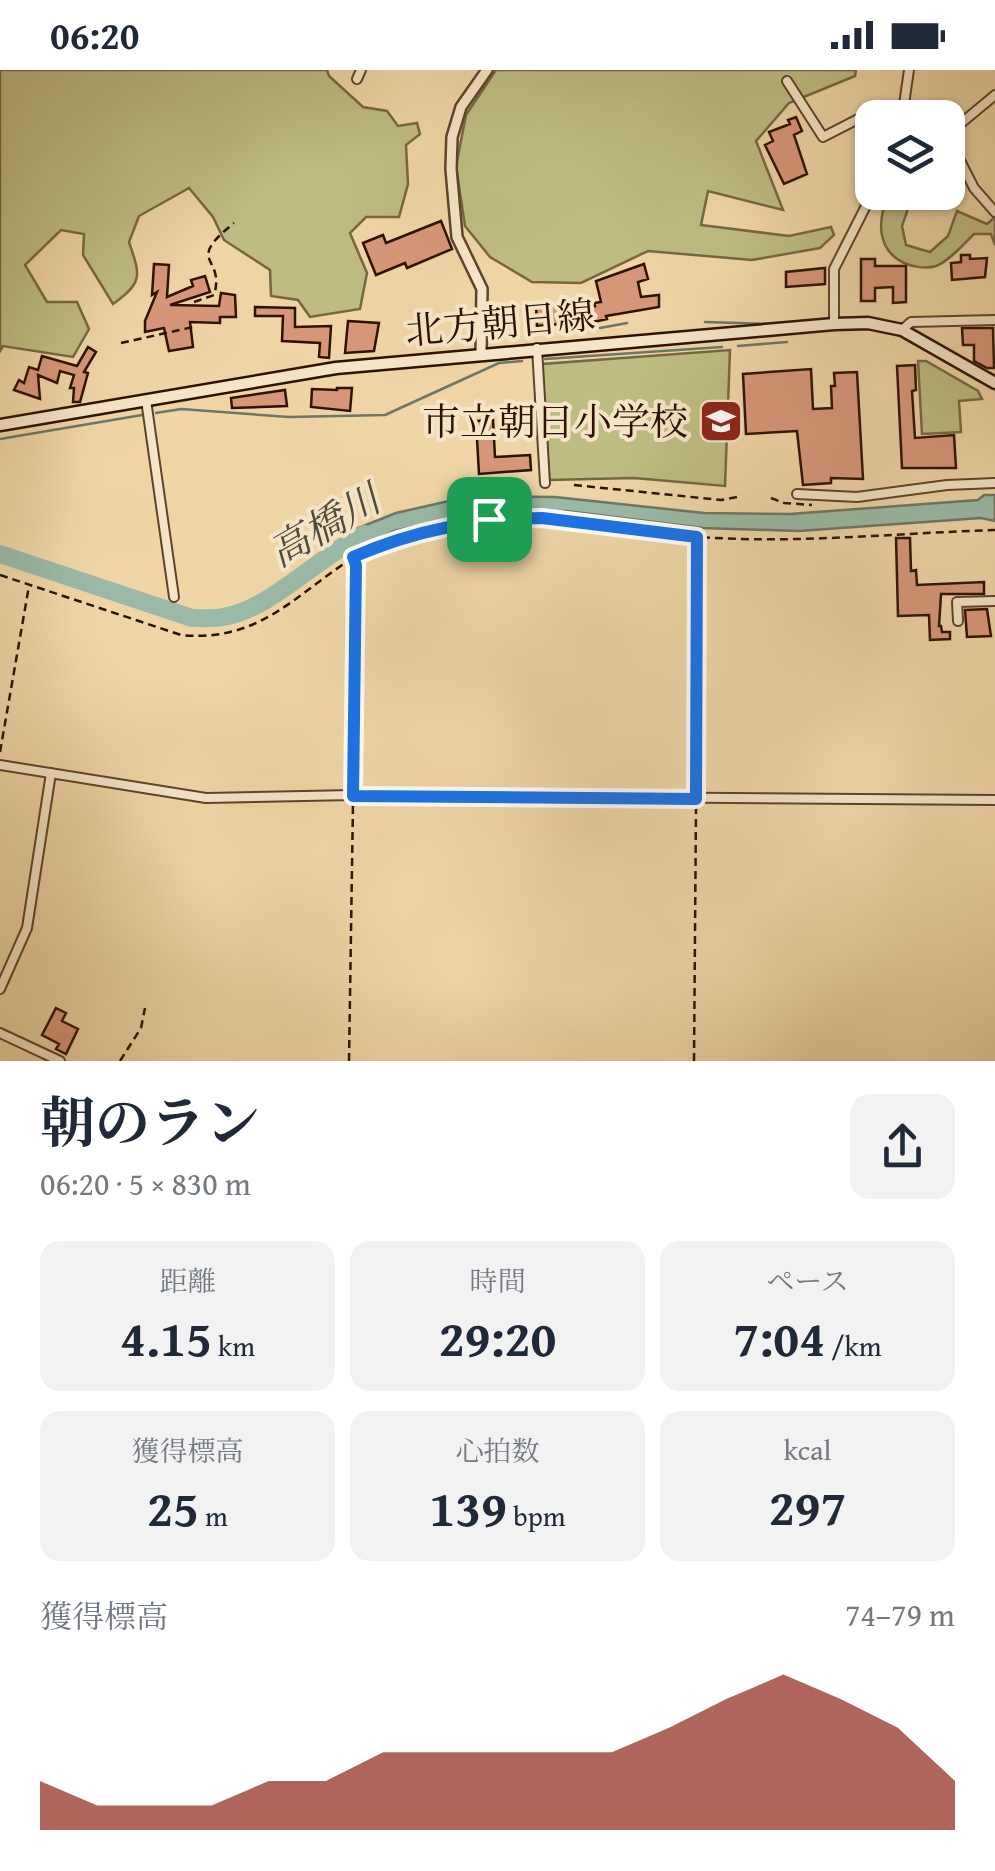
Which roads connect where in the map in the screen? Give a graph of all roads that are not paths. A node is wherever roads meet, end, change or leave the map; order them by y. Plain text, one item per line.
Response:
1 (486, 70) edge
2 (910, 70) edge
3 (787, 80) dead end
4 (995, 95) edge
5 (905, 100) edge
6 (855, 121) edge
7 (965, 121) edge
8 (965, 170) edge
9 (863, 210) edge
10 (995, 212) edge
11 (995, 320) edge
12 (834, 324) junction
13 (902, 330) junction
14 (537, 348) junction
15 (481, 353) junction
16 (995, 383) edge
17 (146, 400) junction
18 (0, 425) edge
19 (546, 483) dead end
20 (995, 483) edge
21 (797, 494) dead end
22 (174, 598) dead end
23 (995, 601) edge
24 (958, 621) dead end
25 (0, 765) edge
26 (51, 773) junction
27 (995, 800) edge
28 (0, 988) edge
29 (0, 1033) edge
30 (60, 1061) edge

1 - 15 street
2 - 5 street
3 - 6 street
4 - 7 street
8 - 10 street
9 - 12 street
11 - 13 street
12 - 13 main road, 北方朝日線
12 - 14 main road, 北方朝日線
13 - 16 main road, 北方朝日線
14 - 15 main road, 北方朝日線
14 - 19 street
15 - 17 main road, 北方朝日線
17 - 18 main road, 北方朝日線
17 - 22 street
20 - 21 street
23 - 24 street
25 - 26 street
26 - 27 street
26 - 28 street
29 - 30 street

